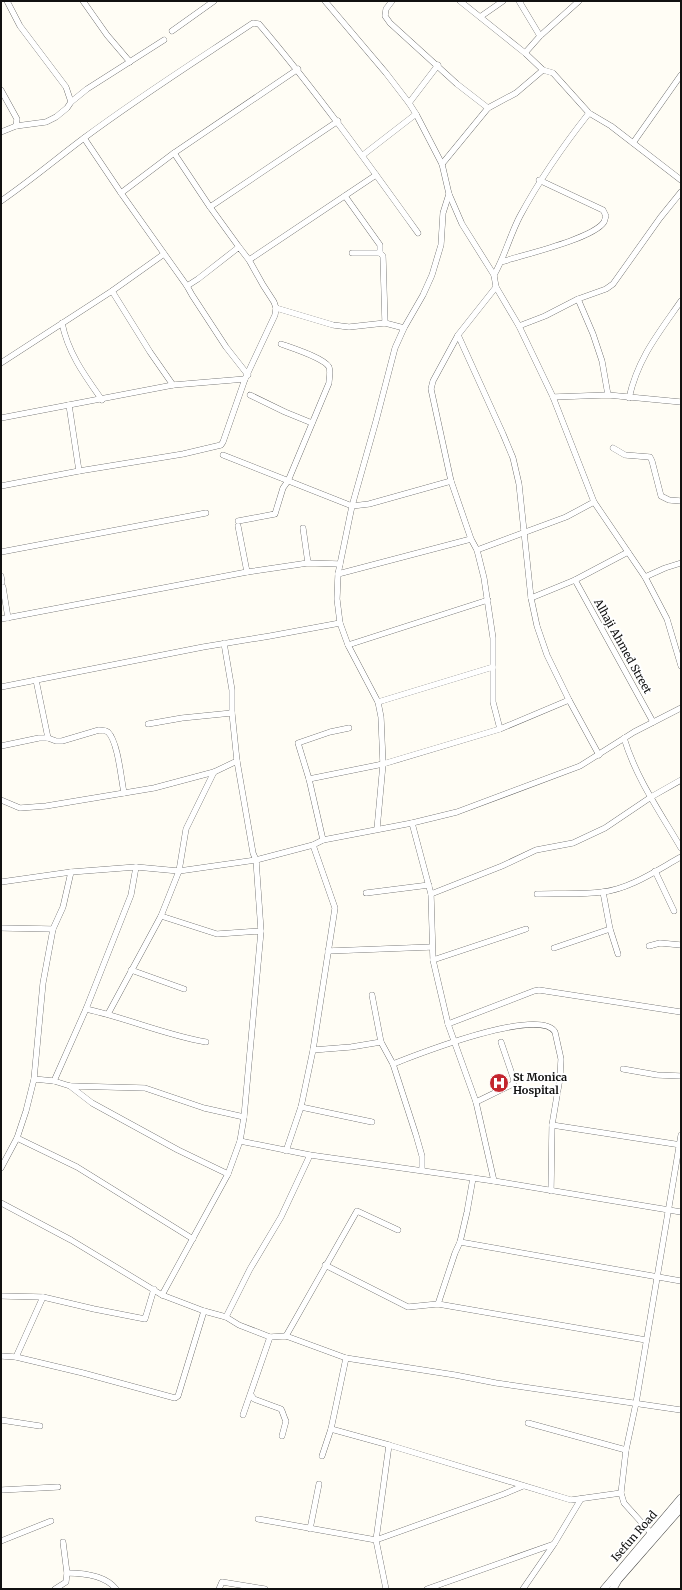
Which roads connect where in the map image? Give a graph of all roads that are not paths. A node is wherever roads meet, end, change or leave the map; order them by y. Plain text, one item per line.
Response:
1 (7, 1) edge
2 (83, 1) edge
3 (214, 1) edge
4 (325, 1) edge
5 (392, 1) edge
6 (460, 1) edge
7 (503, 1) edge
8 (519, 1) edge
9 (580, 1) edge
10 (480, 17) junction
11 (172, 31) dead end
12 (540, 36) junction
13 (164, 40) dead end
14 (525, 53) junction
15 (130, 62) junction
16 (438, 65) junction
17 (298, 69) junction
18 (543, 70) junction
19 (681, 75) edge
20 (1, 90) edge
21 (71, 102) junction
22 (409, 103) junction
23 (488, 108) junction
24 (589, 113) junction
25 (416, 114) junction
26 (338, 121) junction
27 (16, 126) junction
28 (1, 132) edge
29 (84, 138) junction
30 (633, 143) junction
31 (174, 153) junction
32 (363, 155) junction
33 (442, 164) junction
34 (376, 174) junction
35 (539, 180) junction
36 (681, 180) edge
37 (681, 192) edge
38 (121, 193) junction
39 (449, 194) junction
40 (344, 196) junction
41 (1, 200) edge
42 (210, 207) junction
43 (418, 233) dead end
44 (239, 248) junction
45 (380, 253) junction
46 (164, 254) junction
47 (352, 254) dead end
48 (249, 260) junction
49 (501, 262) junction
50 (494, 275) junction
51 (187, 286) junction
52 (496, 287) junction
53 (112, 290) junction
54 (578, 299) junction
55 (681, 301) edge
56 (276, 308) junction
57 (385, 323) junction
58 (62, 324) junction
59 (519, 326) junction
60 (404, 328) junction
61 (458, 335) junction
62 (281, 344) dead end
63 (1, 363) edge
64 (246, 377) junction
65 (173, 385) junction
66 (250, 395) dead end
67 (608, 395) junction
68 (553, 397) junction
69 (629, 398) junction
70 (102, 400) junction
71 (681, 402) edge
72 (69, 405) junction
73 (1, 418) edge
74 (312, 423) junction
75 (613, 448) dead end
76 (223, 455) dead end
77 (80, 471) junction
78 (288, 481) junction
79 (451, 481) junction
80 (1, 486) edge
81 (681, 501) edge
82 (594, 502) junction
83 (352, 506) junction
84 (206, 513) dead end
85 (303, 528) dead end
86 (524, 533) junction
87 (471, 540) junction
88 (477, 550) junction
89 (1, 552) edge
90 (628, 552) junction
91 (308, 563) junction
92 (681, 563) edge
93 (340, 564) junction
94 (247, 572) junction
95 (338, 574) junction
96 (645, 577) junction
97 (575, 580) junction
98 (2, 582) edge
99 (531, 598) junction
100 (488, 600) junction
101 (8, 618) junction
102 (1, 619) edge
103 (340, 623) junction
104 (224, 643) junction
105 (348, 645) junction
106 (679, 651) edge
107 (681, 666) edge
108 (493, 667) junction
109 (36, 680) junction
110 (1, 687) edge
111 (569, 700) junction
112 (378, 702) junction
113 (681, 708) edge
114 (232, 713) junction
115 (653, 722) junction
116 (148, 724) dead end
117 (349, 728) dead end
118 (500, 730) junction
119 (48, 738) junction
120 (624, 738) junction
121 (1, 746) edge
122 (599, 755) junction
123 (237, 761) junction
124 (383, 764) junction
125 (214, 772) junction
126 (309, 779) junction
127 (681, 780) edge
128 (124, 793) junction
129 (651, 797) junction
130 (1, 800) edge
131 (412, 823) junction
132 (377, 830) junction
133 (323, 840) junction
134 (313, 845) junction
135 (681, 848) edge
136 (681, 857) edge
137 (256, 860) junction
138 (136, 867) junction
139 (179, 871) junction
140 (655, 871) junction
141 (71, 872) junction
142 (1, 882) edge
143 (429, 885) junction
144 (603, 892) junction
145 (366, 893) dead end
146 (431, 894) junction
147 (537, 894) dead end
148 (674, 912) dead end
149 (161, 916) junction
150 (1, 928) edge
151 (53, 929) junction
152 (526, 929) dead end
153 (610, 929) junction
154 (261, 931) junction
155 (681, 945) edge
156 (432, 946) junction
157 (649, 946) dead end
158 (554, 948) dead end
159 (328, 951) junction
160 (618, 954) dead end
161 (433, 960) junction
162 (131, 970) junction
163 (184, 989) dead end
164 (372, 995) dead end
165 (86, 1009) junction
166 (681, 1012) edge
167 (108, 1014) junction
168 (448, 1024) junction
169 (454, 1041) junction
170 (206, 1042) dead end
171 (381, 1042) junction
172 (501, 1042) dead end
173 (313, 1050) junction
174 (393, 1064) junction
175 (623, 1069) dead end
176 (681, 1076) edge
177 (34, 1079) junction
178 (54, 1081) junction
179 (70, 1086) junction
180 (476, 1102) junction
181 (301, 1107) junction
182 (244, 1117) junction
183 (372, 1122) dead end
184 (552, 1125) junction
185 (681, 1136) edge
186 (17, 1138) junction
187 (240, 1140) junction
188 (680, 1145) edge
189 (286, 1150) junction
190 (310, 1155) junction
191 (1, 1168) edge
192 (422, 1170) junction
193 (228, 1174) junction
194 (473, 1178) junction
195 (494, 1181) junction
196 (551, 1191) junction
197 (1, 1203) edge
198 (668, 1210) junction
199 (681, 1212) edge
200 (398, 1230) dead end
201 (194, 1239) junction
202 (460, 1242) junction
203 (325, 1265) junction
204 (657, 1277) junction
205 (681, 1281) edge
206 (154, 1289) junction
207 (162, 1295) junction
208 (1, 1296) edge
209 (44, 1297) junction
210 (438, 1304) junction
211 (204, 1311) junction
212 (226, 1318) junction
213 (286, 1336) junction
214 (270, 1337) junction
215 (646, 1340) junction
216 (1, 1356) edge
217 (16, 1357) junction
218 (346, 1358) junction
219 (251, 1395) junction
220 (636, 1403) junction
221 (681, 1410) edge
222 (243, 1416) dead end
223 (1, 1420) edge
224 (528, 1423) dead end
225 (40, 1426) dead end
226 (331, 1429) junction
227 (282, 1436) dead end
228 (389, 1445) junction
229 (626, 1450) junction
230 (322, 1456) dead end
231 (319, 1484) dead end
232 (523, 1486) junction
233 (58, 1487) dead end
234 (1, 1490) edge
235 (621, 1493) junction
236 (681, 1498) edge
237 (581, 1499) junction
238 (681, 1508) edge
239 (258, 1519) dead end
240 (51, 1521) dead end
241 (310, 1528) junction
242 (652, 1533) junction
243 (376, 1540) junction
244 (1, 1541) edge
245 (63, 1542) dead end
246 (554, 1544) junction
247 (67, 1573) junction
248 (55, 1589) edge
249 (116, 1589) edge
250 (219, 1589) edge
251 (265, 1589) edge
252 (386, 1589) edge
253 (427, 1589) edge
254 (523, 1589) edge
255 (604, 1589) edge
256 (612, 1589) edge

1 - 21 street
2 - 15 street
3 - 11 street
4 - 22 street
5 - 16 street
6 - 10 street
7 - 10 street
8 - 12 street
9 - 12 street
10 - 14 street
12 - 14 street
13 - 15 street
14 - 18 street
15 - 21 street
16 - 22 street
16 - 23 street
17 - 26 street
17 - 29 street
17 - 31 street
18 - 23 street
18 - 24 street
19 - 30 street
20 - 27 street
21 - 27 street
22 - 25 street
23 - 33 street
24 - 30 street
24 - 35 street
25 - 32 street
25 - 33 street
26 - 32 street
26 - 42 street
27 - 28 street
29 - 38 street
29 - 41 street
30 - 36 street
31 - 38 street
31 - 42 street
32 - 34 street
33 - 39 street
34 - 40 street
34 - 43 street
35 - 49 street
35 - 49 street
37 - 54 street
38 - 46 street
39 - 50 street
39 - 60 street
40 - 45 street
40 - 48 street
42 - 44 street
44 - 48 street
44 - 51 street
45 - 47 street
45 - 57 street
46 - 51 street
46 - 53 street
48 - 56 street
49 - 50 street
50 - 52 street
51 - 64 street
52 - 59 street
52 - 61 street
53 - 58 street
53 - 65 street
54 - 59 street
54 - 67 street
55 - 69 street
56 - 57 street
56 - 64 street
57 - 60 street
58 - 63 street
58 - 70 street
59 - 68 street
60 - 83 street
61 - 79 street
61 - 86 street
62 - 74 street
64 - 65 street
64 - 77 street
65 - 70 street
66 - 74 street
67 - 68 street
67 - 69 street
68 - 82 street
69 - 71 street
70 - 72 street
72 - 73 street
72 - 77 street
74 - 78 street
75 - 81 street
76 - 78 street
77 - 80 street
78 - 83 street
78 - 94 street
79 - 83 street
79 - 87 street
82 - 86 street
82 - 90 street
83 - 93 street
84 - 89 street
85 - 91 street
86 - 88 street
86 - 99 street
87 - 88 street
87 - 95 street
88 - 100 street
90 - 96 street
90 - 97 street
91 - 93 street
91 - 94 street
92 - 96 street
93 - 95 street
94 - 101 street
95 - 103 street
96 - 106 street
97 - 99 street
97 - 115 street, Alhaji Ahmed Street
98 - 101 street
99 - 111 street
100 - 105 street
100 - 108 street
101 - 102 street
103 - 104 street
103 - 105 street
104 - 109 street
104 - 114 street
105 - 112 street
106 - 107 street
108 - 112 street
108 - 118 street
109 - 110 street
109 - 119 street
111 - 118 street
111 - 122 street
112 - 124 street
113 - 115 street
114 - 116 street
114 - 123 street
115 - 120 street
117 - 126 street
118 - 124 street
119 - 121 street
119 - 128 street
120 - 122 street
120 - 129 street
122 - 131 street
123 - 125 street
123 - 137 street
124 - 126 street
124 - 132 street
125 - 128 street
125 - 139 street
126 - 133 street
127 - 129 street
128 - 130 street
129 - 135 street
129 - 146 street
131 - 132 street
131 - 143 street
132 - 133 street
133 - 134 street
134 - 137 street
134 - 159 street
136 - 140 street
137 - 139 street
137 - 154 street
138 - 139 street
138 - 141 street
138 - 165 street
139 - 149 street
140 - 144 street
140 - 148 street
141 - 142 street
141 - 151 street
143 - 145 street
143 - 146 street
144 - 147 street
144 - 153 street
146 - 156 street
149 - 154 street
149 - 162 street
150 - 151 street
151 - 177 street
152 - 161 street
153 - 158 street
153 - 160 street
154 - 182 street
155 - 157 street
156 - 159 street
156 - 161 street
159 - 173 street
161 - 168 street
162 - 163 street
162 - 167 street
164 - 171 street
165 - 167 street
165 - 178 street
166 - 168 street
167 - 170 street
168 - 169 street
169 - 174 street
169 - 180 street
169 - 184 street
171 - 173 street
171 - 174 street
172 - 180 street
173 - 181 street
174 - 192 street
175 - 176 street
177 - 178 street
177 - 186 street
178 - 179 street
179 - 182 street
179 - 193 street
180 - 195 street
181 - 183 street
181 - 189 street
182 - 187 street
184 - 188 street
184 - 196 street
185 - 188 street
186 - 191 street
186 - 201 street
187 - 189 street
187 - 193 street
188 - 198 street
189 - 190 street
190 - 192 street
190 - 212 street
192 - 194 street
193 - 201 street
194 - 195 street
194 - 202 street
195 - 196 street
196 - 198 street
197 - 206 street
198 - 199 street
198 - 204 street
200 - 203 street
201 - 207 street
202 - 204 street
202 - 210 street
203 - 210 street
203 - 213 street
204 - 205 street
204 - 215 street
206 - 207 street
206 - 209 street
207 - 211 street
208 - 209 street
209 - 217 street
210 - 215 street
211 - 212 street
211 - 217 street
212 - 214 street
213 - 214 street
213 - 218 street
214 - 219 street
215 - 220 street
216 - 217 street
218 - 220 street
218 - 226 street
219 - 222 street
219 - 227 street
220 - 221 street
220 - 229 street
223 - 225 street
224 - 229 street
226 - 228 street
226 - 230 street
228 - 232 street
228 - 243 street
229 - 235 street
231 - 241 street
232 - 237 street
232 - 243 street
233 - 234 street
235 - 237 street
235 - 242 street
236 - 242 street, Isefun Road
237 - 246 street
238 - 256 street, Isefun Road
239 - 241 street
240 - 244 street
241 - 243 street
242 - 255 street, Isefun Road
243 - 252 street
245 - 247 street
246 - 253 street
246 - 254 street
247 - 248 street
247 - 249 street
250 - 251 street

